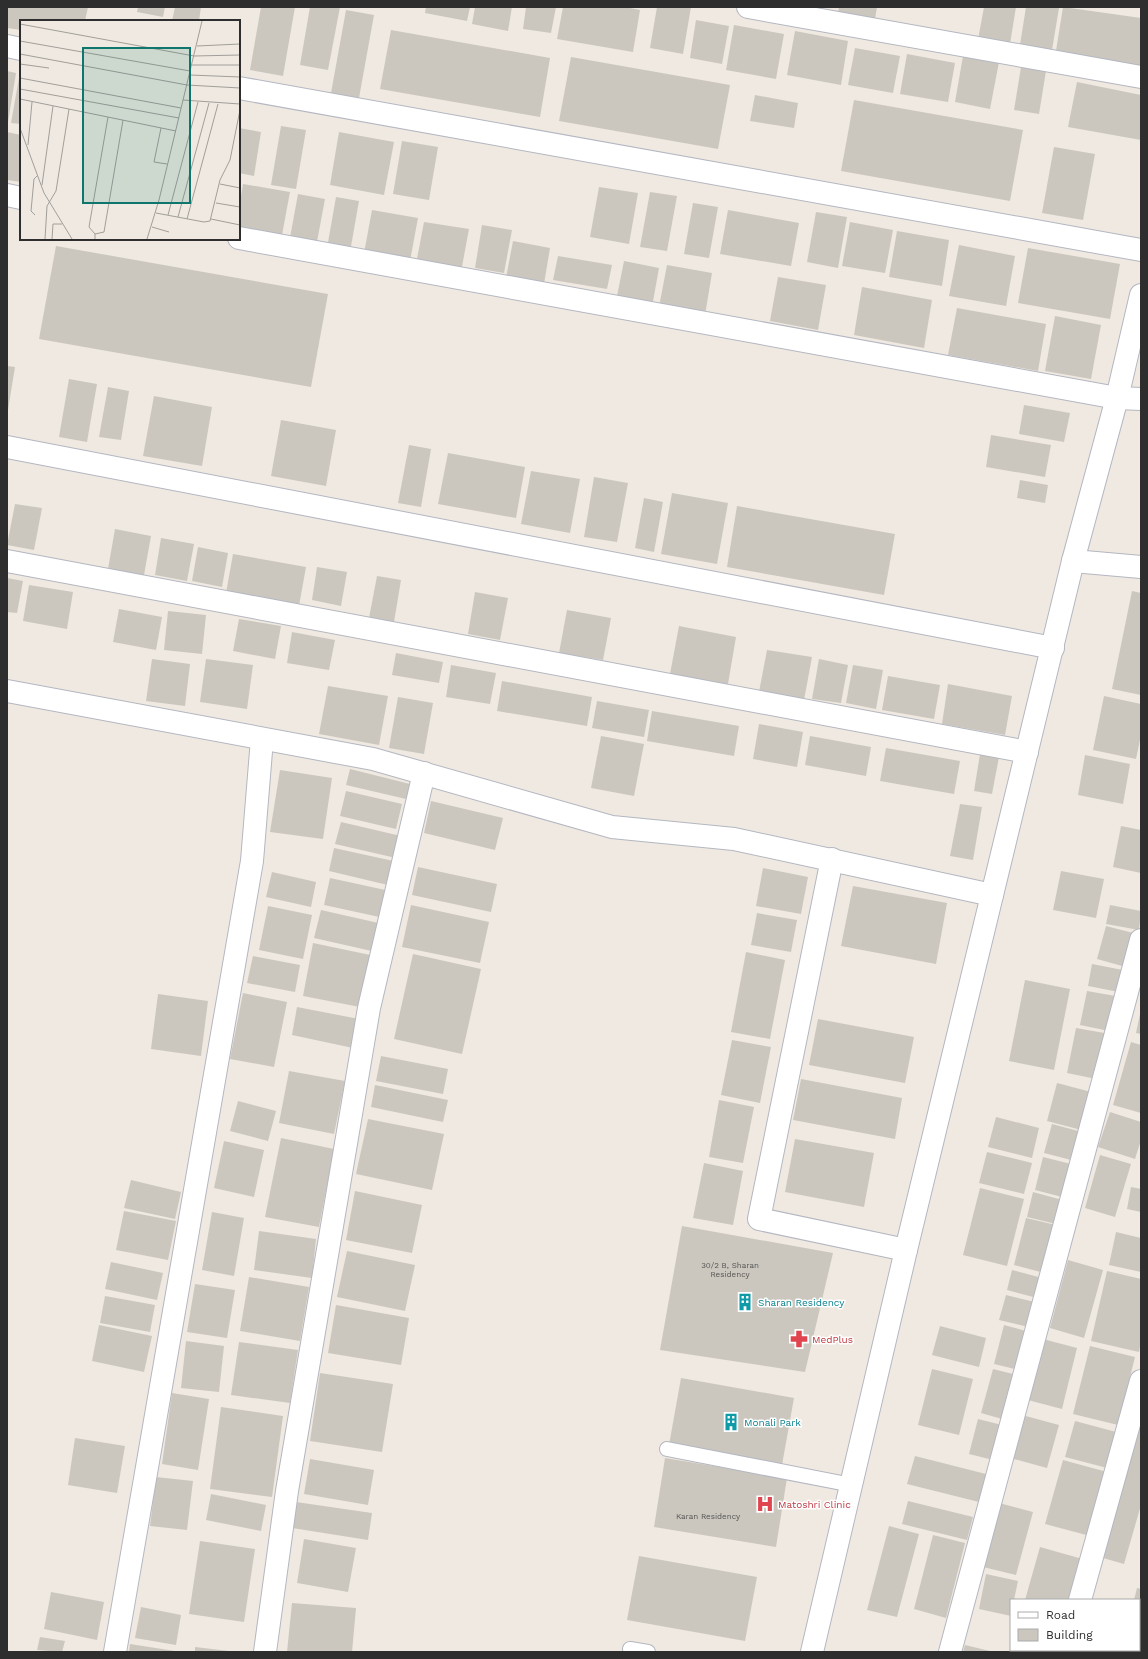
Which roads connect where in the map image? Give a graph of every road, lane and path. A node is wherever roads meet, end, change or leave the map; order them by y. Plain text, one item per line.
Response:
1 (748, 7) edge
2 (7, 46) edge
3 (20, 49) edge
4 (1141, 77) edge
5 (240, 88) edge
6 (7, 195) edge
7 (20, 198) edge
8 (240, 238) edge
9 (1141, 250) edge
10 (1141, 295) edge
11 (1117, 398) junction
12 (1141, 399) edge
13 (7, 447) edge
14 (7, 561) edge
15 (1073, 561) junction
16 (1141, 567) edge
17 (1053, 648) junction
18 (7, 691) edge
19 (262, 740) junction
20 (1027, 752) junction
21 (424, 774) junction
22 (832, 859) junction
23 (992, 895) junction
24 (1141, 940) edge
25 (906, 1250) junction
26 (1141, 1381) edge
27 (667, 1449) dead end
28 (852, 1485) junction
29 (1080, 1599) edge
30 (630, 1649) dead end
31 (115, 1652) edge
32 (265, 1652) edge
33 (648, 1652) edge
34 (812, 1652) edge
35 (950, 1652) edge

1 - 4 street
2 - 3 street
5 - 9 street
6 - 7 street
8 - 11 street
10 - 11 street
11 - 12 street
11 - 15 street
13 - 17 street
14 - 20 street
15 - 16 street
15 - 17 street
17 - 20 street
18 - 19 street
19 - 21 street
19 - 31 street
20 - 23 street
21 - 22 street
21 - 32 street
22 - 23 street
22 - 25 street
23 - 25 street
24 - 35 street
25 - 28 street
26 - 29 street
27 - 28 lane
28 - 34 street
30 - 33 lane

